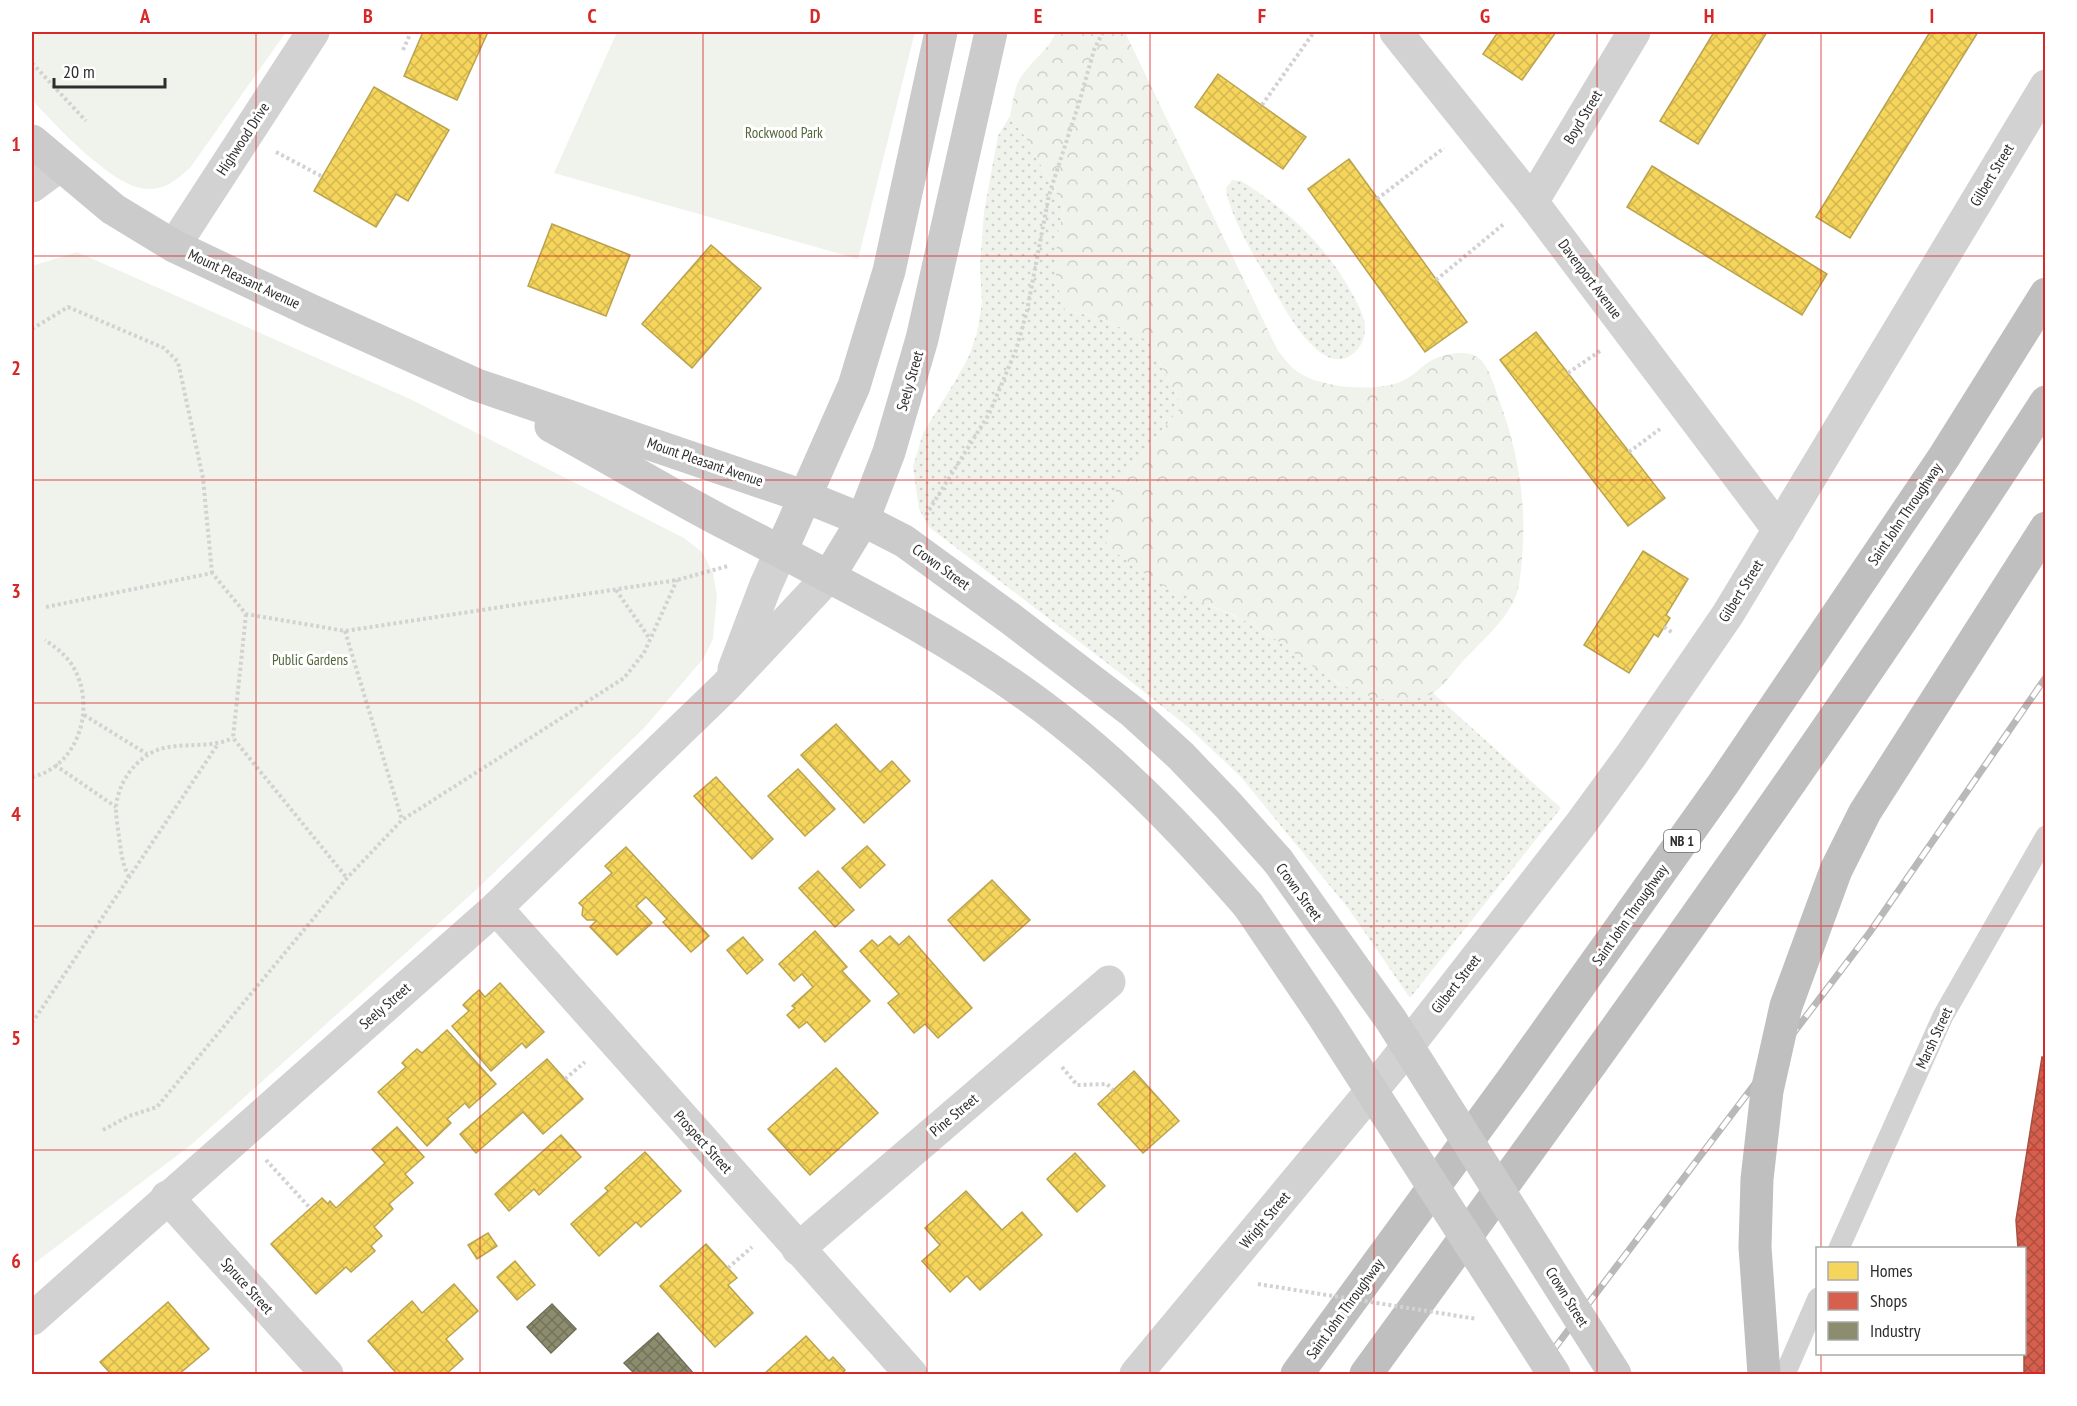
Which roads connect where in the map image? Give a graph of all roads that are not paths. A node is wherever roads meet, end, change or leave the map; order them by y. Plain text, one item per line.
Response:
1 (313, 32) edge
2 (941, 32) edge
3 (991, 32) edge
4 (1396, 32) edge
5 (1635, 32) edge
6 (2046, 86) edge
7 (32, 141) edge
8 (59, 166) junction
9 (32, 186) edge
10 (1532, 202) junction
11 (174, 246) junction
12 (2046, 294) edge
13 (477, 384) junction
14 (2046, 402) edge
15 (806, 497) junction
16 (863, 520) junction
17 (2046, 528) edge
18 (1779, 530) junction
19 (781, 551) junction
20 (829, 576) junction
21 (729, 683) junction
22 (2046, 836) edge
23 (496, 908) junction
24 (1109, 982) dead end
25 (1393, 1065) joint
26 (166, 1197) junction
27 (1839, 1247) edge
28 (798, 1249) junction
29 (1816, 1303) edge
30 (32, 1318) edge
31 (327, 1374) edge
32 (911, 1374) edge
33 (1136, 1374) edge
34 (1297, 1374) edge
35 (1366, 1374) edge
36 (1554, 1374) edge
37 (1615, 1374) edge
38 (1764, 1374) edge
39 (1785, 1374) edge

1 - 11 street, Highwood Drive
2 - 15 main road, Seely Street
3 - 16 main road, Seely Street
4 - 10 street, Davenport Avenue
5 - 10 street, Boyd Street
6 - 18 street, Gilbert Street
7 - 8 main road, Mount Pleasant Avenue
8 - 9 street
8 - 11 main road, Mount Pleasant Avenue
10 - 18 street, Davenport Avenue
11 - 13 main road, Mount Pleasant Avenue
12 - 34 highway, Saint John Throughway / NB 1
13 - 15 main road, Mount Pleasant Avenue
13 - 19 main road, Mount Pleasant Avenue
14 - 35 highway
15 - 16 main road, Mount Pleasant Avenue
15 - 19 main road, Seely Street
16 - 20 main road, Seely Street
16 - 37 main road, Crown Street, bridge
17 - 38 highway, bridge
18 - 25 street, Gilbert Street
19 - 20 main road
19 - 21 street, Seely Street
20 - 21 street, Seely Street
20 - 36 main road, bridge
21 - 23 street, Seely Street
22 - 27 lane, Marsh Street
23 - 26 street, Seely Street
23 - 28 street, Prospect Street
24 - 28 street, Pine Street
25 - 33 street, Wright Street
26 - 30 street, Seely Street
26 - 31 street, Spruce Street
28 - 32 street, Prospect Street
29 - 39 lane

